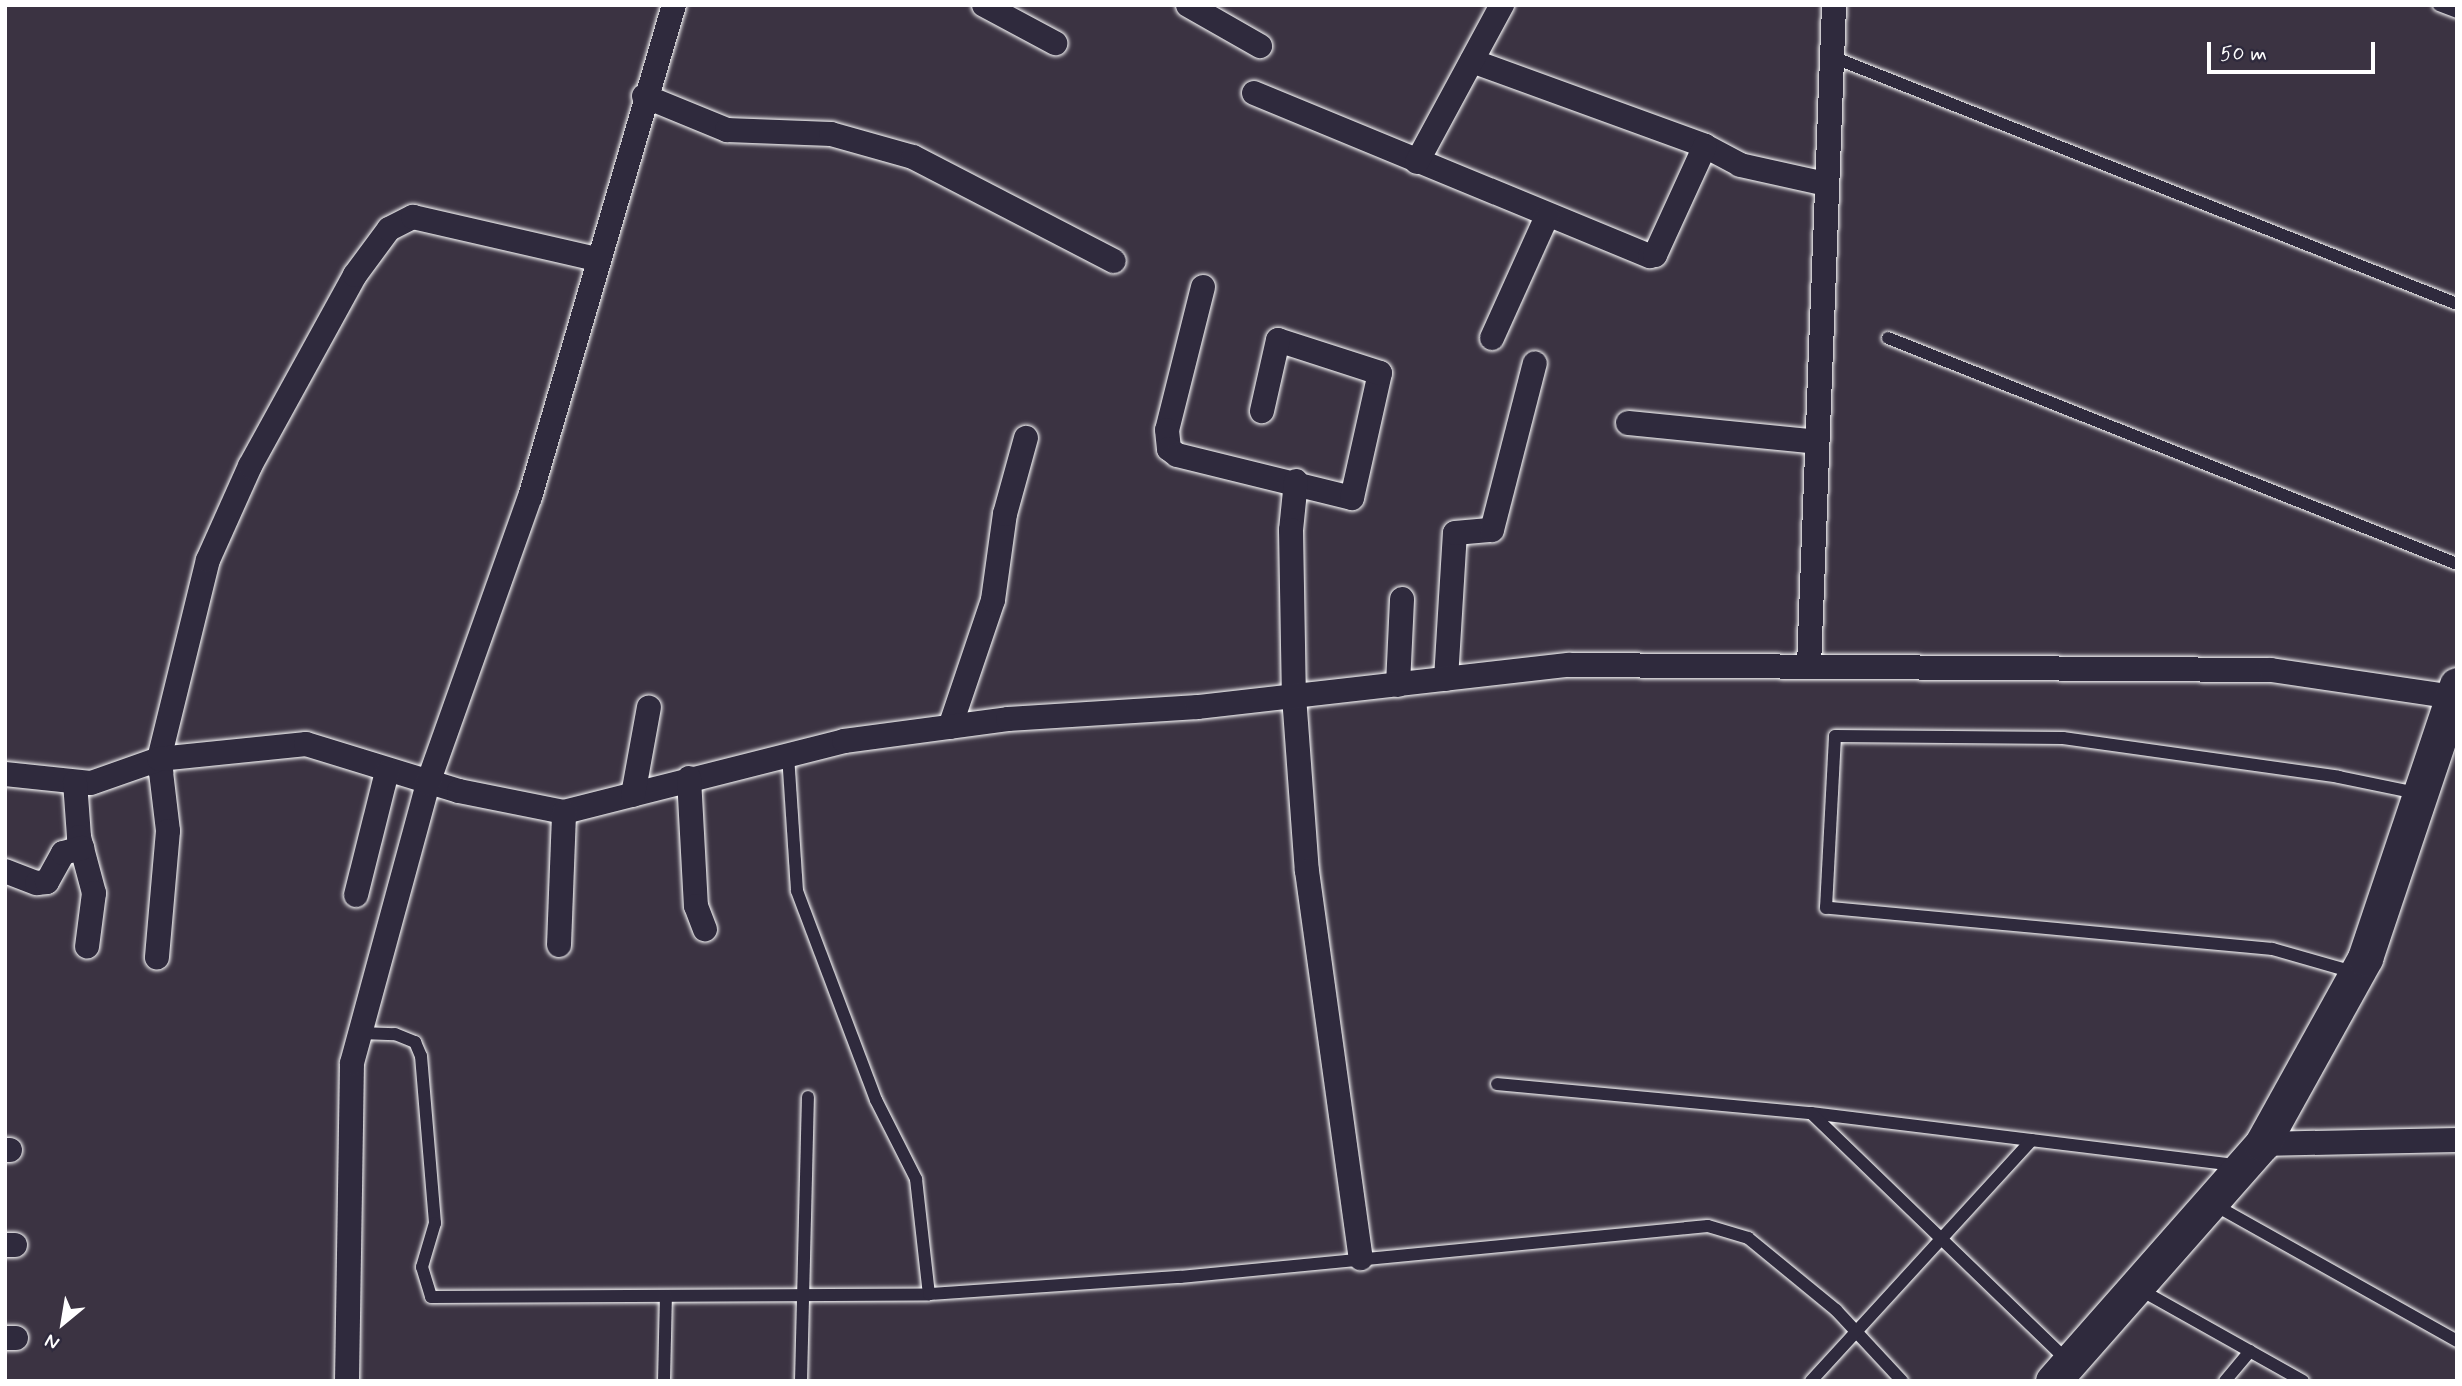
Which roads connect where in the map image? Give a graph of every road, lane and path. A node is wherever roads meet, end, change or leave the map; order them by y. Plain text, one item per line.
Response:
1 (674, 5) edge
2 (984, 5) edge
3 (1188, 5) edge
4 (1502, 5) edge
5 (1834, 5) edge
6 (2439, 5) edge
7 (2457, 12) edge
8 (1055, 43) dead end
9 (1260, 46) dead end
10 (1830, 56) junction
11 (1472, 61) junction
12 (1254, 93) dead end
13 (644, 96) junction
14 (1705, 146) junction
15 (1417, 162) junction
16 (1825, 184) junction
17 (1547, 216) junction
18 (596, 259) junction
19 (1114, 261) dead end
20 (1203, 287) dead end
21 (2457, 304) edge
22 (1492, 338) dead end
23 (1888, 338) dead end
24 (1535, 363) dead end
25 (1262, 411) dead end
26 (1628, 423) dead end
27 (1026, 438) dead end
28 (1817, 442) junction
29 (1296, 481) junction
30 (2457, 564) edge
31 (1402, 598) dead end
32 (1809, 666) junction
33 (1446, 679) junction
34 (1398, 685) junction
35 (2455, 691) edge
36 (1294, 696) junction
37 (649, 707) dead end
38 (950, 727) junction
39 (788, 755) junction
40 (157, 760) junction
41 (387, 772) junction
42 (5, 774) edge
43 (689, 778) junction
44 (75, 782) junction
45 (428, 783) junction
46 (2422, 794) junction
47 (633, 795) junction
48 (564, 812) junction
49 (82, 848) junction
50 (5, 871) edge
51 (356, 895) dead end
52 (705, 929) dead end
53 (559, 945) dead end
54 (87, 947) dead end
55 (157, 958) dead end
56 (2356, 973) junction
57 (360, 1033) junction
58 (1497, 1084) dead end
59 (808, 1097) dead end
60 (1811, 1113) junction
61 (2032, 1140) junction
62 (2457, 1140) edge
63 (2252, 1155) junction
64 (2210, 1203) junction
65 (1943, 1240) junction
66 (1361, 1258) junction
67 (2136, 1287) junction
68 (929, 1294) junction
69 (804, 1295) junction
70 (666, 1296) junction
71 (1857, 1333) junction
72 (2457, 1341) edge
73 (2250, 1351) junction
74 (2061, 1372) edge
75 (347, 1381) edge
76 (664, 1381) edge
77 (801, 1381) edge
78 (1811, 1381) edge
79 (1902, 1381) edge
80 (2225, 1381) edge
81 (2303, 1381) edge

1 - 13 street
2 - 8 street
3 - 9 street
4 - 11 street
5 - 10 street
6 - 7 lane
10 - 16 street
10 - 21 lane
11 - 14 street
11 - 15 street
12 - 15 street
13 - 18 street
13 - 19 street
14 - 16 street
14 - 17 street
15 - 17 street
16 - 28 street
17 - 22 street
18 - 40 street
18 - 45 street
20 - 29 street
23 - 30 lane
24 - 33 street
25 - 29 street
26 - 28 street
27 - 38 street
28 - 32 street
29 - 36 street
31 - 34 street
32 - 33 street
32 - 35 street
33 - 34 street
34 - 36 street
35 - 46 street
36 - 38 street
36 - 66 street
37 - 47 street
38 - 39 street
39 - 43 street
39 - 68 lane
40 - 41 street
40 - 44 street
40 - 55 street
41 - 45 street
41 - 51 street
42 - 44 street
43 - 47 street
43 - 52 street
44 - 49 street
45 - 48 street
45 - 57 street
46 - 56 street
46 - 56 lane
47 - 48 street
48 - 53 street
49 - 50 street
49 - 54 street
56 - 63 street
57 - 70 lane
57 - 75 street
58 - 60 lane
59 - 69 lane
60 - 61 lane
60 - 65 lane
61 - 63 lane
61 - 65 lane
62 - 63 street
63 - 64 street
64 - 67 street
64 - 72 lane
65 - 71 lane
65 - 74 lane
66 - 68 lane
66 - 71 lane
67 - 73 lane
67 - 74 street
68 - 69 lane
69 - 70 lane
69 - 77 lane
70 - 76 lane
71 - 78 lane
71 - 79 lane
73 - 80 lane
73 - 81 lane

